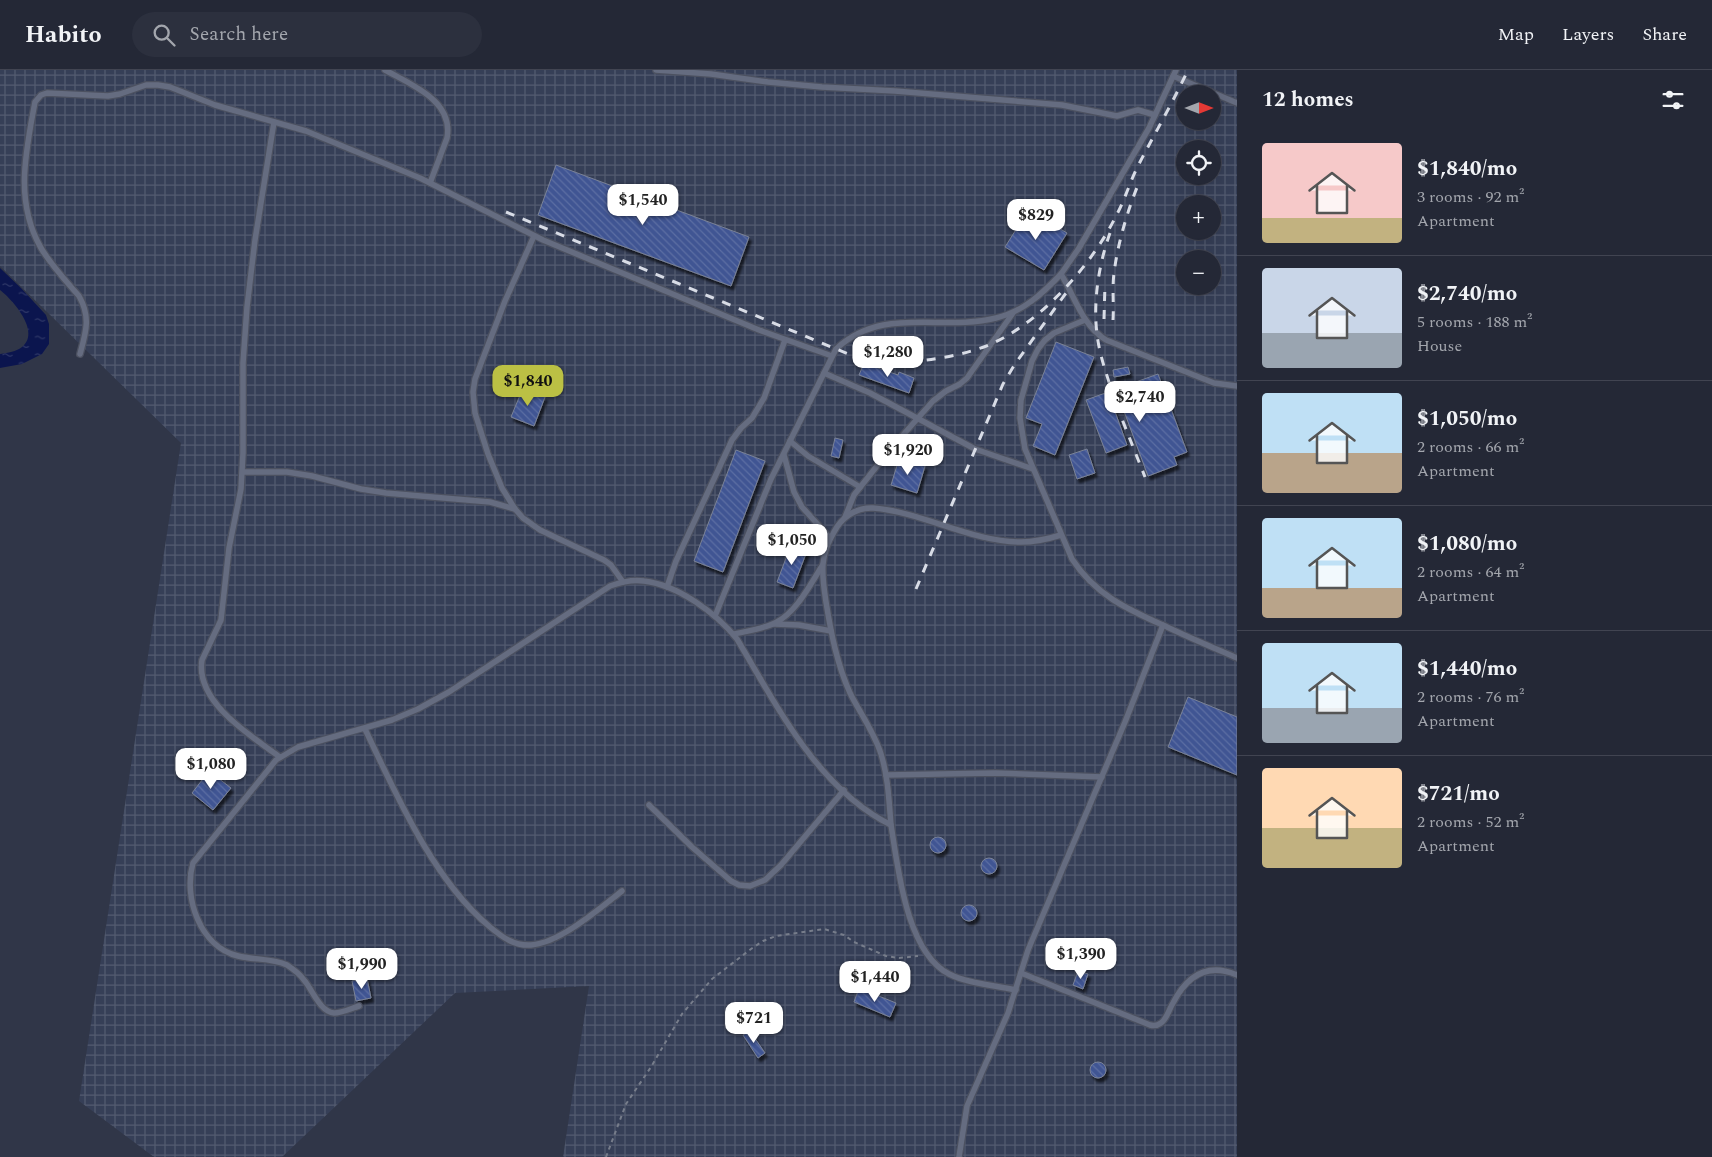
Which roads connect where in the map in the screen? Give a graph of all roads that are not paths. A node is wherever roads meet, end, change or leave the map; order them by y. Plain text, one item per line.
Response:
1 (386, 70) edge
2 (656, 70) edge
3 (1175, 73) edge
4 (1237, 103) edge
5 (1155, 116) junction
6 (274, 122) junction
7 (430, 183) junction
8 (534, 236) junction
9 (1061, 274) junction
10 (1012, 313) junction
11 (1085, 320) junction
12 (785, 340) junction
13 (80, 354) dead end
14 (832, 356) junction
15 (824, 373) junction
16 (1237, 386) edge
17 (919, 419) junction
18 (790, 440) junction
19 (784, 454) junction
20 (1033, 468) junction
21 (243, 472) junction
22 (860, 487) junction
23 (516, 509) junction
24 (845, 518) junction
25 (1061, 535) junction
26 (830, 538) junction
27 (823, 564) junction
28 (623, 582) junction
29 (667, 587) junction
30 (715, 616) junction
31 (775, 624) junction
32 (1163, 625) junction
33 (831, 631) junction
34 (734, 634) junction
35 (1237, 658) edge
36 (365, 728) junction
37 (280, 757) junction
38 (886, 775) junction
39 (1102, 777) junction
40 (844, 790) junction
41 (649, 805) dead end
42 (891, 824) junction
43 (622, 892) dead end
44 (1021, 973) junction
45 (1237, 975) edge
46 (1016, 990) junction
47 (359, 1006) dead end
48 (959, 1157) edge

1 - 7 lane
2 - 5 lane
3 - 4 lane
3 - 5 lane
5 - 9 lane
6 - 7 lane
6 - 13 lane
6 - 21 lane
7 - 8 lane
8 - 12 lane
8 - 23 lane
9 - 10 lane
9 - 11 lane
10 - 14 lane
10 - 17 lane
11 - 16 lane
11 - 20 lane
12 - 14 lane
12 - 29 lane
14 - 15 lane
15 - 17 lane
15 - 18 lane
17 - 20 lane
17 - 22 lane
18 - 19 lane
18 - 22 lane
19 - 26 lane
19 - 30 lane
20 - 25 lane
21 - 23 lane
21 - 37 lane
22 - 24 lane
23 - 28 lane
24 - 25 lane
24 - 26 lane
25 - 32 lane
26 - 27 lane
27 - 31 lane
27 - 33 lane
28 - 29 lane
28 - 36 lane
29 - 30 lane
30 - 34 lane
31 - 33 lane
31 - 34 lane
32 - 35 lane
32 - 39 lane
33 - 38 lane
34 - 40 lane
36 - 37 lane
36 - 43 lane
37 - 47 lane
38 - 39 lane
38 - 42 lane
39 - 44 lane
40 - 41 lane
40 - 42 lane
42 - 46 lane
44 - 45 lane
44 - 46 lane
46 - 48 lane

